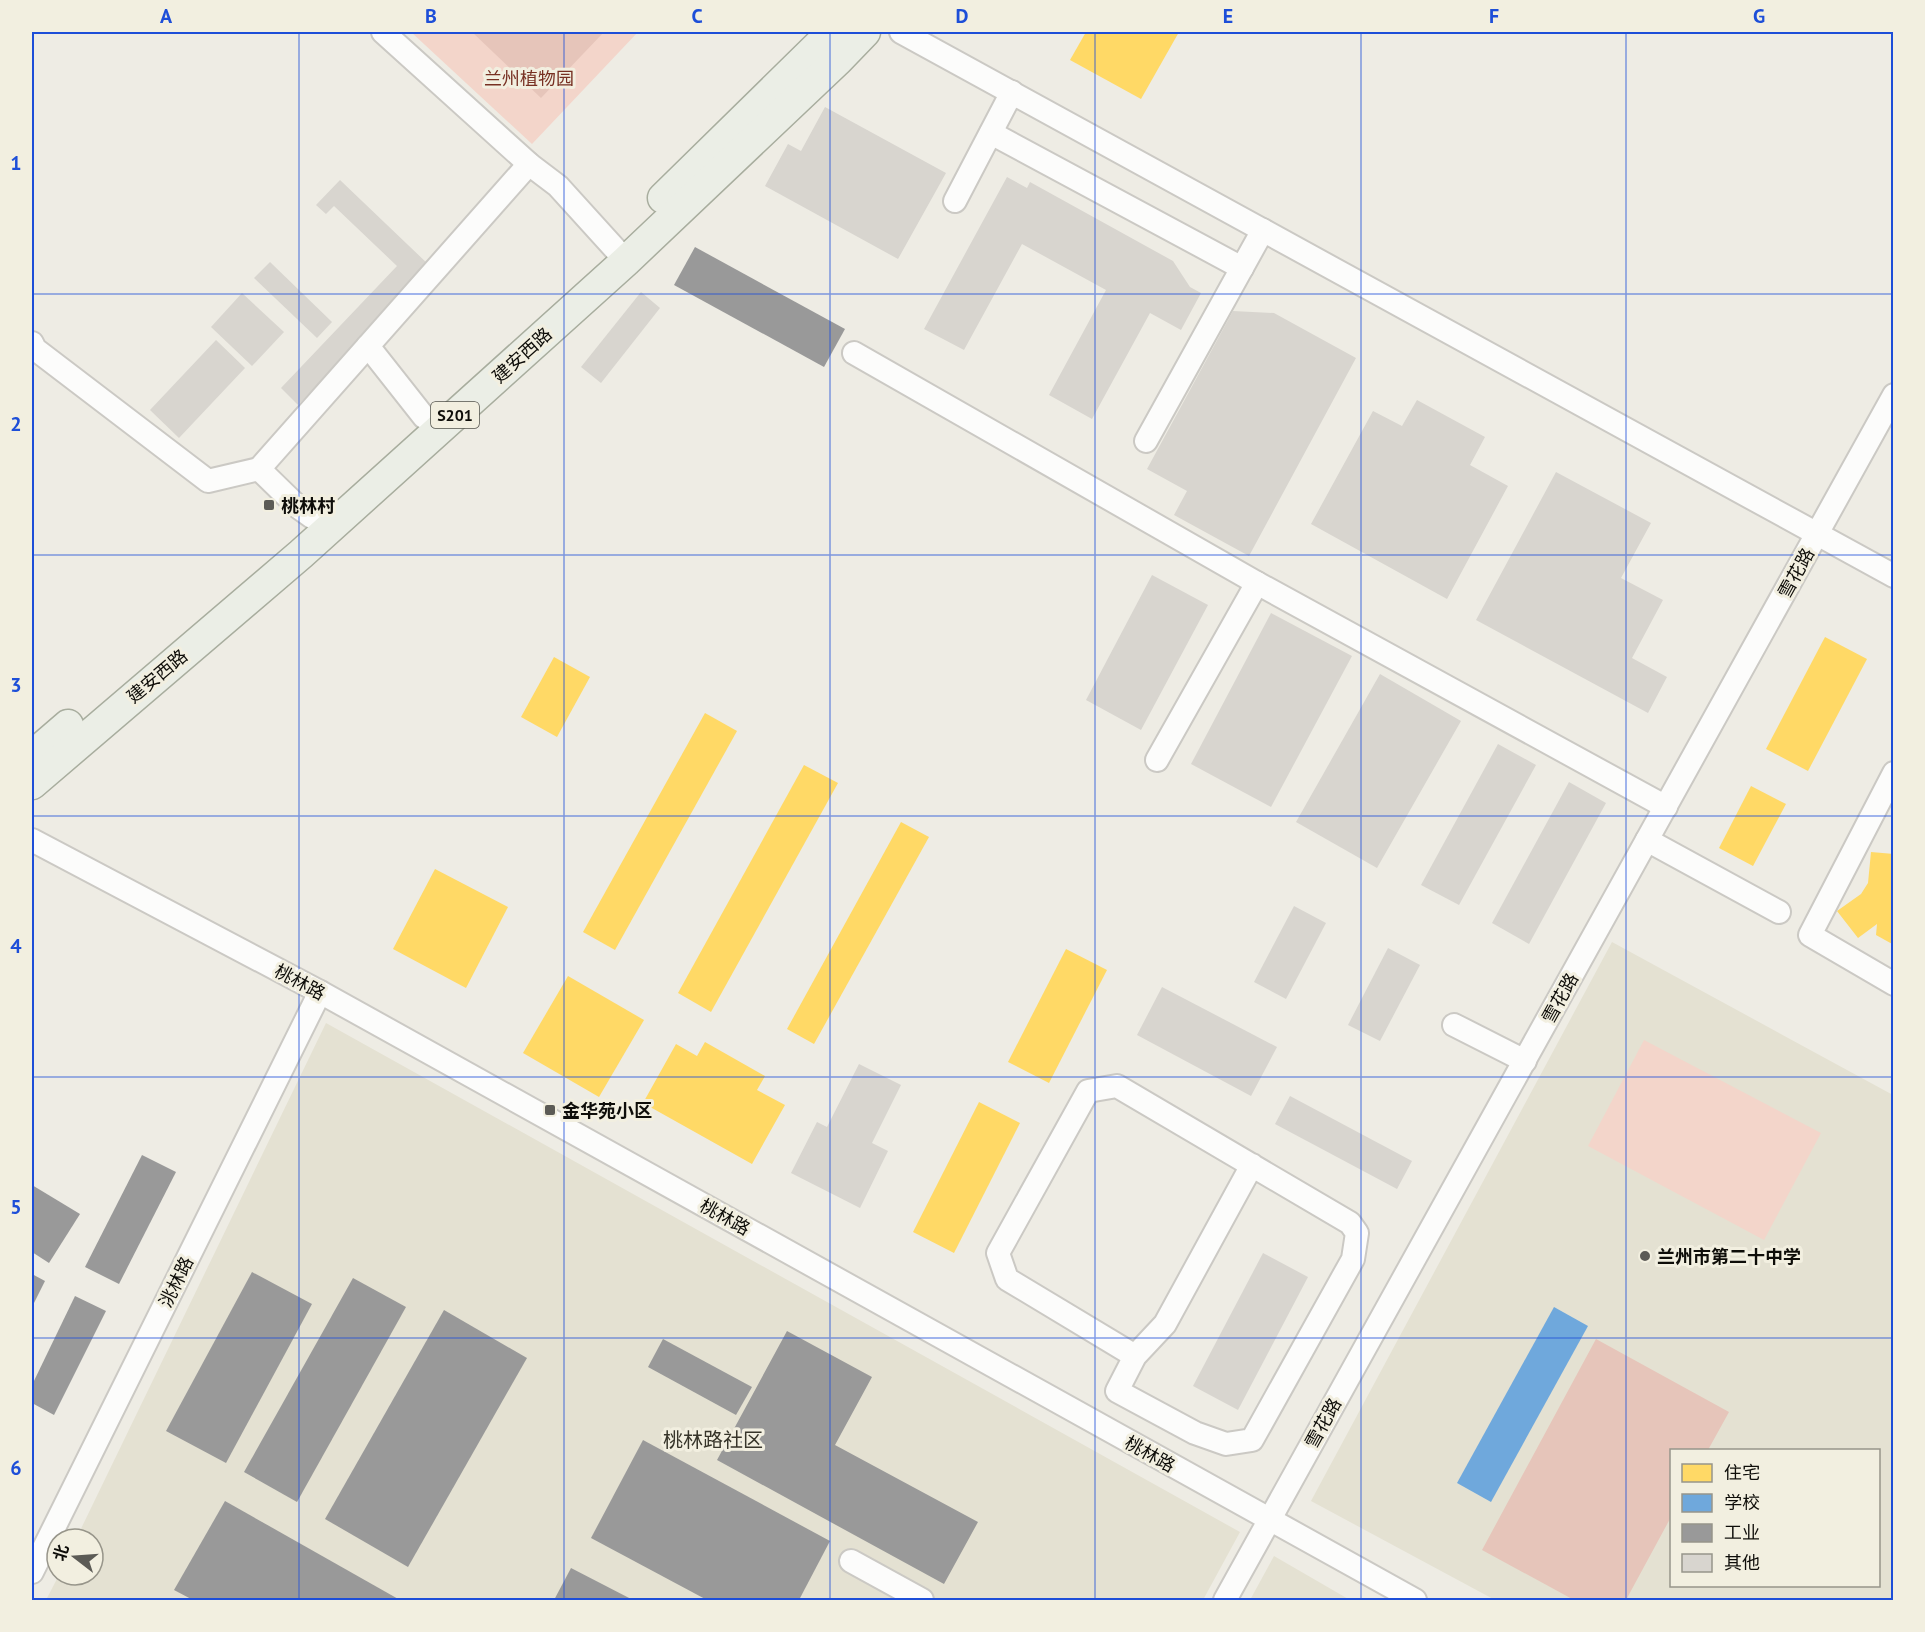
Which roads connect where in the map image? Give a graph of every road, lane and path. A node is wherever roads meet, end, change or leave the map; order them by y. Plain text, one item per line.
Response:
1 (383, 32) edge
2 (831, 32) edge
3 (865, 32) edge
4 (901, 32) edge
5 (1012, 92) junction
6 (991, 133) junction
7 (529, 164) junction
8 (955, 201) dead end
9 (1263, 230) junction
10 (620, 254) junction
11 (1242, 268) junction
12 (32, 343) edge
13 (368, 346) junction
14 (854, 353) dead end
15 (1893, 395) edge
16 (424, 417) junction
17 (1146, 441) dead end
18 (259, 469) junction
19 (312, 517) junction
20 (1818, 535) junction
21 (1893, 576) edge
22 (1257, 583) junction
23 (32, 756) edge
24 (1157, 760) dead end
25 (1892, 780) edge
26 (32, 784) edge
27 (1666, 807) junction
28 (32, 840) edge
29 (1647, 840) junction
30 (1779, 912) dead end
31 (1893, 984) edge
32 (320, 992) junction
33 (1454, 1025) dead end
34 (1525, 1061) junction
35 (1252, 1165) junction
36 (1213, 1218) dead end
37 (1180, 1297) junction
38 (1135, 1356) junction
39 (1117, 1391) junction
40 (1099, 1425) junction
41 (1269, 1520) junction
42 (851, 1562) dead end
43 (32, 1572) edge
44 (922, 1600) edge
45 (1225, 1600) edge
46 (1415, 1600) edge

1 - 7 street
2 - 10 main road, 建安西路 / S201
3 - 10 main road, 建安西路 / S201
4 - 5 street
5 - 6 street
5 - 9 street
6 - 8 street
6 - 11 street
7 - 10 street
7 - 13 street
9 - 11 street
9 - 20 street
10 - 16 main road, 建安西路 / S201
10 - 26 main road, 建安西路 / S201
11 - 17 street
12 - 18 street
13 - 16 street
13 - 18 street
14 - 22 street
15 - 20 street, 雪花路
16 - 19 main road, 建安西路 / S201
18 - 19 street
19 - 23 main road, 建安西路 / S201
20 - 21 street
20 - 27 street, 雪花路
22 - 24 street
22 - 27 street
25 - 31 street
27 - 29 street, 雪花路
28 - 32 street, 桃林路
29 - 30 street
29 - 34 street, 雪花路
32 - 40 street, 桃林路
32 - 43 street, 洮林路
33 - 34 street
34 - 41 street, 雪花路
35 - 37 street
35 - 38 street
35 - 39 street
36 - 37 street
37 - 38 street
38 - 39 street
39 - 40 street
40 - 41 street, 桃林路
41 - 45 street, 雪花路
41 - 46 street, 桃林路
42 - 44 street

